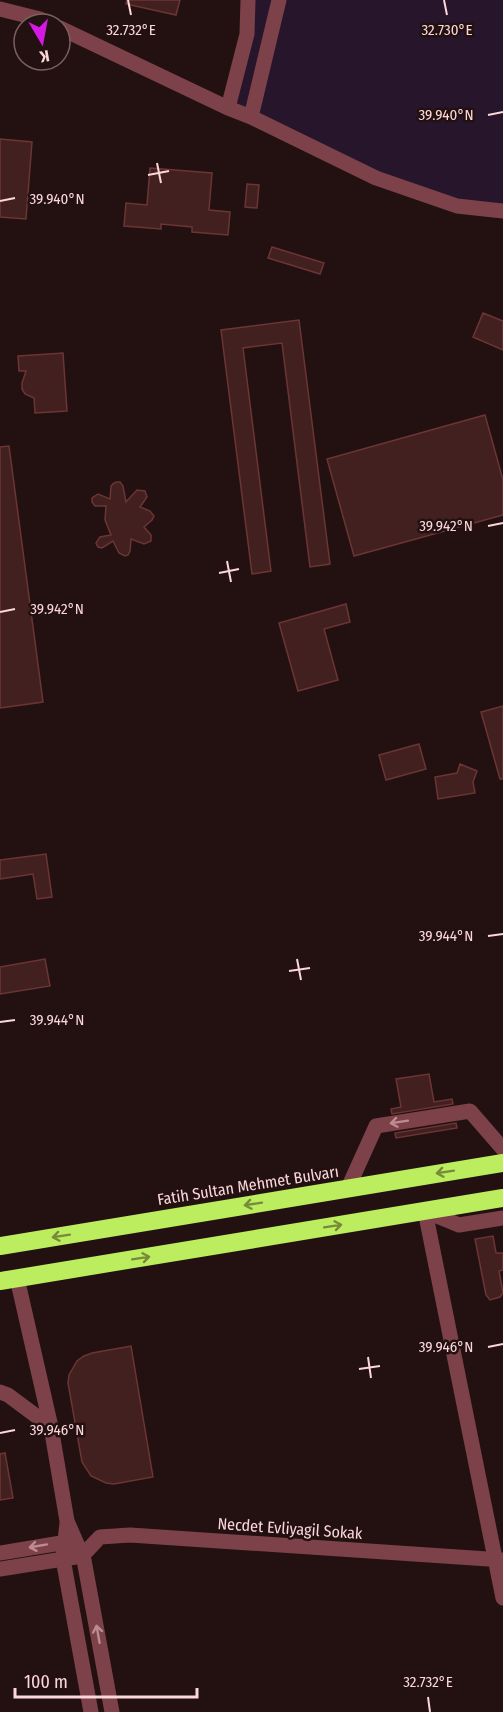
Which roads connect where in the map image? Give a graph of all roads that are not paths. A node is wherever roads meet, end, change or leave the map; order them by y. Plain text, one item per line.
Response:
1 (248, 0) edge
2 (279, 0) edge
3 (72, 34) edge
4 (228, 108) junction
5 (251, 117) junction
6 (503, 211) edge
7 (503, 1149) edge
8 (503, 1163) edge
9 (348, 1188) junction
10 (503, 1198) edge
11 (425, 1211) junction
12 (503, 1218) edge
13 (0, 1246) edge
14 (8, 1279) edge
15 (0, 1392) edge
16 (51, 1427) junction
17 (100, 1537) junction
18 (70, 1541) junction
19 (0, 1553) edge
20 (82, 1556) junction
21 (63, 1559) junction
22 (499, 1560) edge
23 (0, 1569) edge
24 (503, 1598) edge
25 (112, 1710) edge
26 (91, 1712) edge

1 - 4 street
2 - 5 street
3 - 4 street
4 - 5 street
5 - 6 street
7 -> 9 street
8 -> 9 highway, Fatih Sultan Mehmet Bulvarı
9 -> 13 highway, Fatih Sultan Mehmet Bulvarı
10 - 11 highway
11 - 12 street
14 -> 11 highway
11 - 22 street
14 - 16 street
15 - 16 street
16 - 18 street
17 - 18 street, Necdet Evliyagil Sokak
17 - 20 street
17 - 22 street, Necdet Evliyagil Sokak
18 -> 19 street, Necdet Evliyagil Sokak
18 - 20 street
18 - 21 street
20 - 21 street
25 -> 20 street
21 - 23 street
21 - 26 street
22 - 24 street
25 - 26 street

